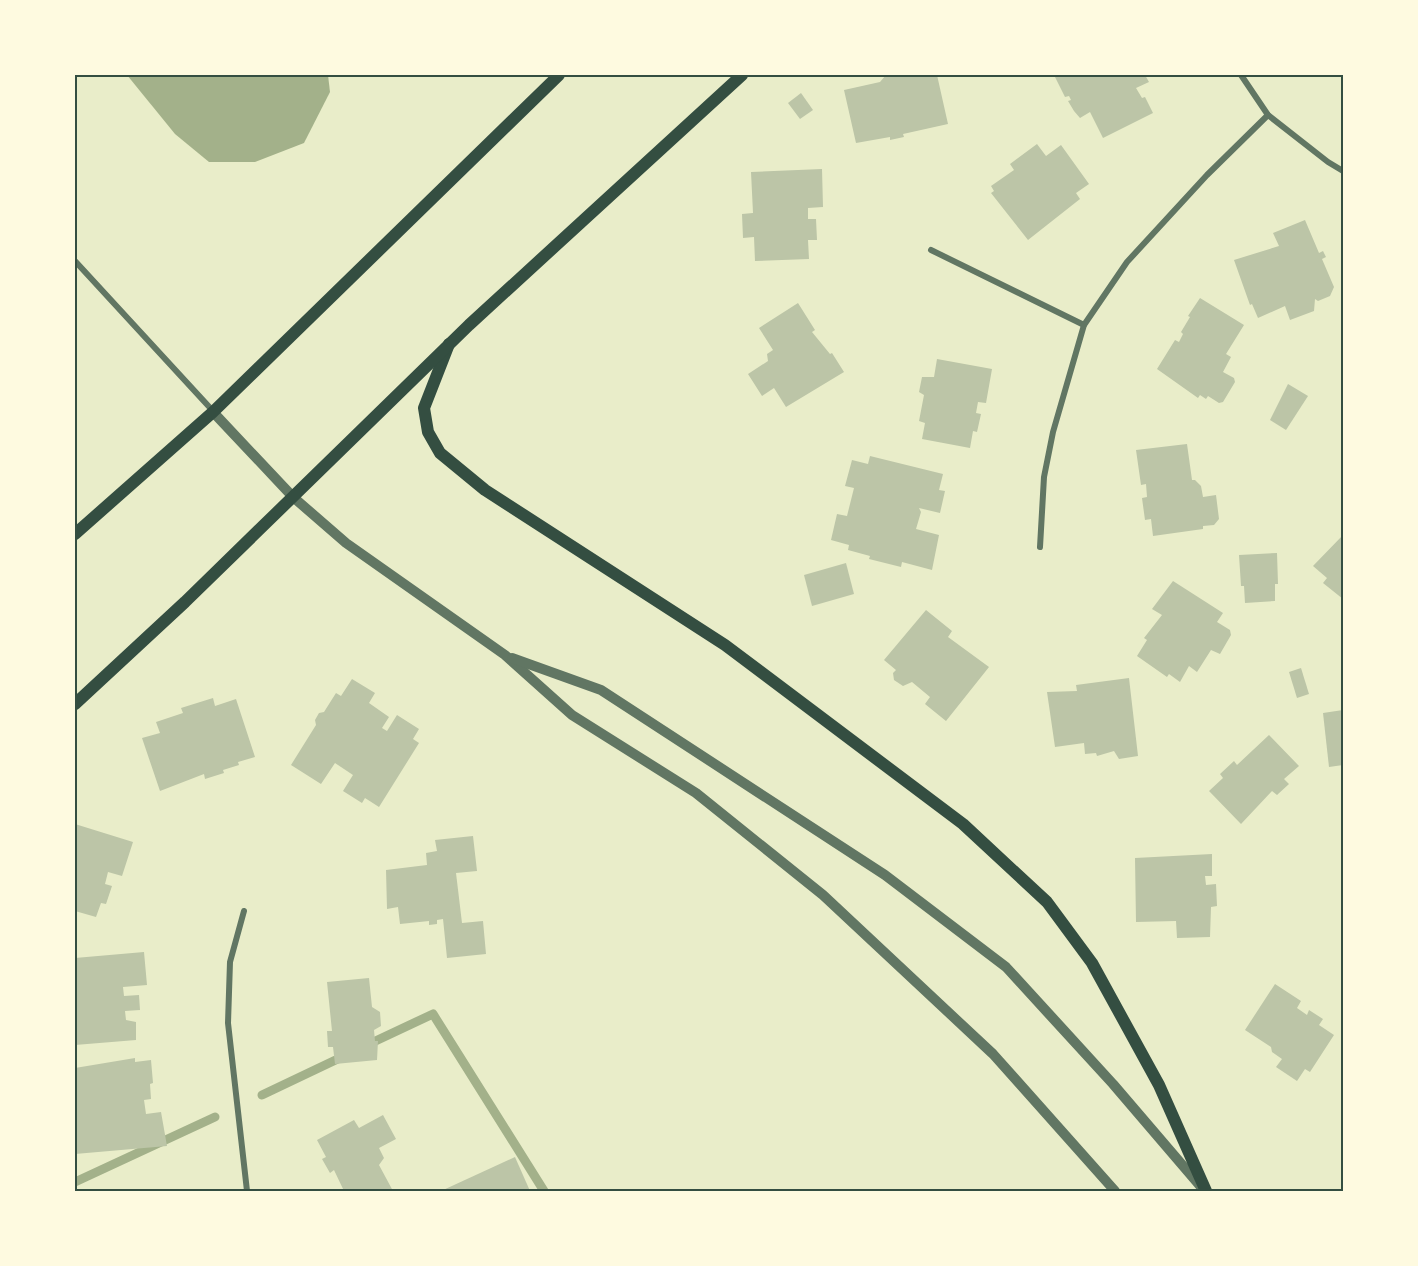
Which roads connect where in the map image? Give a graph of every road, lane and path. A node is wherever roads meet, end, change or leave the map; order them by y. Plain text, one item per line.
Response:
1 (559, 75) edge
2 (742, 75) edge
3 (1241, 75) edge
4 (1268, 114) junction
5 (1343, 171) edge
6 (931, 250) dead end
7 (75, 261) edge
8 (1084, 325) junction
9 (448, 344) junction
10 (213, 412) junction
11 (293, 497) junction
12 (75, 534) edge
13 (1040, 547) dead end
14 (505, 656) junction
15 (75, 704) edge
16 (244, 911) dead end
17 (247, 1191) edge
18 (1115, 1191) edge
19 (1205, 1191) edge

1 - 10 main road
2 - 9 main road
3 - 4 street
4 - 5 street
4 - 8 street
6 - 8 street
7 - 10 street
8 - 13 street
9 - 11 main road
9 - 19 main road
10 - 11 street
10 - 12 main road
11 - 14 street
11 - 15 main road
14 - 18 street
14 - 19 street
16 - 17 street

